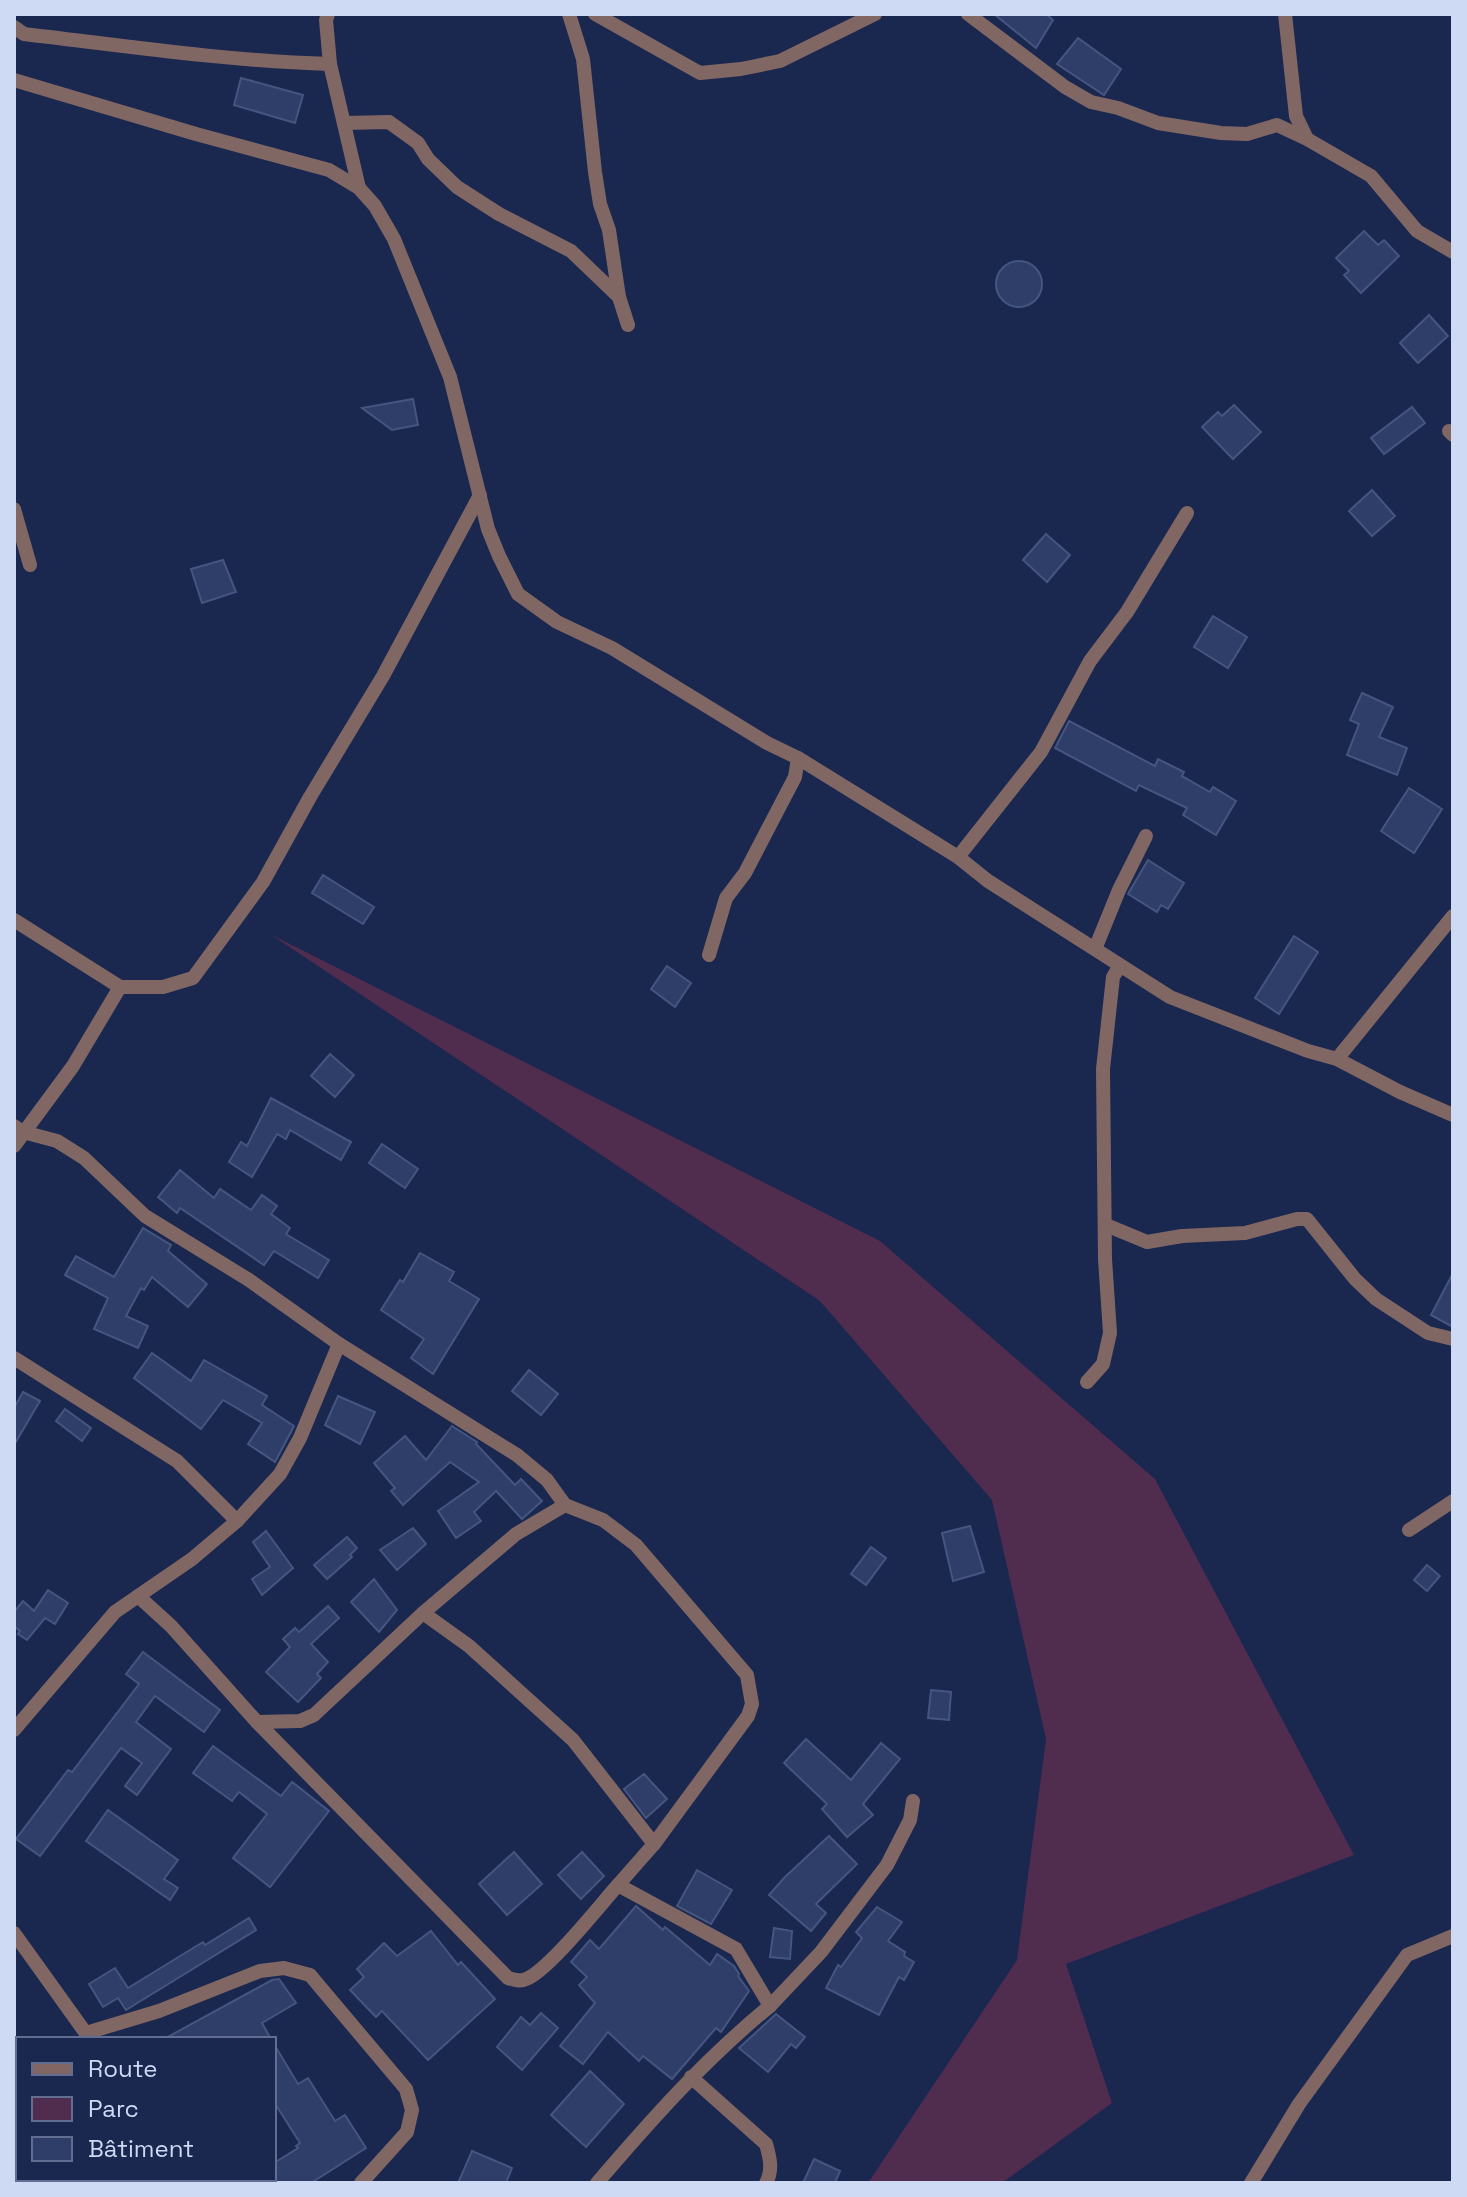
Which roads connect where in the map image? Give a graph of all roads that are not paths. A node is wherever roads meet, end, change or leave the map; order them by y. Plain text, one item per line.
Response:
1 (328, 14) edge
2 (569, 14) edge
3 (595, 14) edge
4 (875, 14) edge
5 (968, 14) edge
6 (1285, 14) edge
7 (14, 27) edge
8 (330, 64) junction
9 (14, 80) edge
10 (344, 123) junction
11 (1307, 139) junction
12 (359, 188) junction
13 (1453, 252) edge
14 (619, 297) junction
15 (628, 325) dead end
16 (480, 495) junction
17 (14, 509) edge
18 (1187, 513) dead end
19 (30, 565) dead end
20 (798, 758) junction
21 (1146, 836) dead end
22 (958, 857) junction
23 (1453, 916) edge
24 (14, 920) edge
25 (1095, 949) junction
26 (709, 955) dead end
27 (1119, 967) junction
28 (120, 987) junction
29 (1337, 1059) junction
30 (1453, 1115) edge
31 (18, 1129) edge
32 (14, 1146) edge
33 (1106, 1225) junction
34 (1453, 1339) edge
35 (339, 1344) junction
36 (14, 1358) edge
37 (1087, 1382) dead end
38 (1453, 1501) edge
39 (565, 1505) junction
40 (237, 1521) junction
41 (1409, 1530) dead end
42 (138, 1596) junction
43 (423, 1613) junction
44 (257, 1722) junction
45 (14, 1730) edge
46 (913, 1801) dead end
47 (654, 1844) junction
48 (618, 1885) junction
49 (14, 1933) edge
50 (1453, 1936) edge
51 (770, 2006) junction
52 (88, 2036) edge
53 (691, 2077) junction
54 (361, 2183) edge
55 (597, 2183) edge
56 (766, 2183) edge
57 (1251, 2183) edge

1 - 8 street
2 - 14 street
3 - 4 street
5 - 11 street
6 - 11 street
7 - 8 street
8 - 10 street
9 - 12 street
10 - 12 street
10 - 14 street
11 - 13 street
12 - 16 street
14 - 15 street
16 - 20 street
16 - 28 street
17 - 19 street
18 - 22 street
20 - 22 street
20 - 26 street
21 - 25 street
22 - 25 street
23 - 29 street
24 - 28 street
25 - 27 street
27 - 29 street
27 - 33 street
28 - 31 street
29 - 30 street
31 - 32 street
31 - 35 street
33 - 34 street
33 - 37 street
35 - 39 street
35 - 40 street
36 - 40 street
38 - 41 street
39 - 43 street
39 - 47 street
40 - 42 street
42 - 44 street
42 - 45 street
43 - 44 street
43 - 47 street
44 - 48 street
46 - 51 street
47 - 48 street
48 - 51 street
49 - 52 street
50 - 57 street
51 - 53 street
52 - 54 street
53 - 55 street
53 - 56 street

